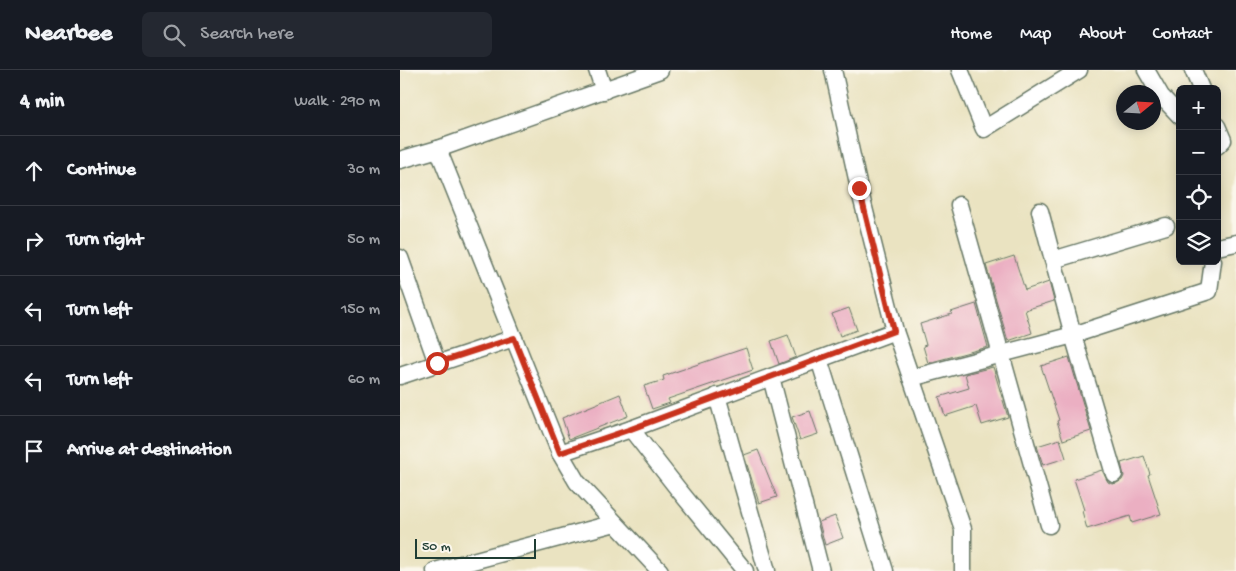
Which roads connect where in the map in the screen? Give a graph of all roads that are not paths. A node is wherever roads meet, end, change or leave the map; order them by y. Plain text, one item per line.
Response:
1 (597, 70) edge
2 (660, 70) edge
3 (833, 70) edge
4 (960, 70) edge
5 (1079, 70) edge
6 (1146, 70) edge
7 (1194, 70) edge
8 (1200, 85) edge
9 (604, 91) junction
10 (1176, 112) edge
11 (438, 149) junction
12 (400, 160) edge
13 (959, 205) dead end
14 (1040, 211) dead end
15 (1166, 226) dead end
16 (1236, 243) edge
17 (1221, 246) edge
18 (400, 258) edge
19 (1053, 260) junction
20 (1213, 265) edge
21 (894, 331) junction
22 (1073, 335) junction
23 (514, 338) junction
24 (1002, 354) junction
25 (819, 359) junction
26 (437, 363) junction
27 (400, 376) edge
28 (771, 376) junction
29 (911, 378) junction
30 (717, 396) junction
31 (631, 429) junction
32 (560, 453) junction
33 (1114, 474) dead end
34 (615, 523) junction
35 (1049, 525) dead end
36 (444, 570) edge
37 (660, 571) edge
38 (744, 571) edge
39 (767, 571) edge
40 (822, 571) edge
41 (885, 571) edge
42 (963, 571) edge

1 - 9 street
2 - 9 street
3 - 21 street
4 - 5 street
6 - 10 street
7 - 8 street
9 - 11 street
11 - 12 street
11 - 23 street
13 - 24 street
14 - 19 street
15 - 19 street
16 - 17 street
18 - 26 street
19 - 22 street
20 - 22 street
21 - 25 street
21 - 29 street
22 - 24 street
22 - 33 street
23 - 26 street
23 - 32 street
24 - 29 street
24 - 35 street
25 - 28 street
25 - 41 street
26 - 27 street
28 - 30 street
28 - 40 street
29 - 42 street
30 - 31 street
30 - 39 street
31 - 32 street
31 - 38 street
32 - 34 street
34 - 36 street
34 - 37 street

